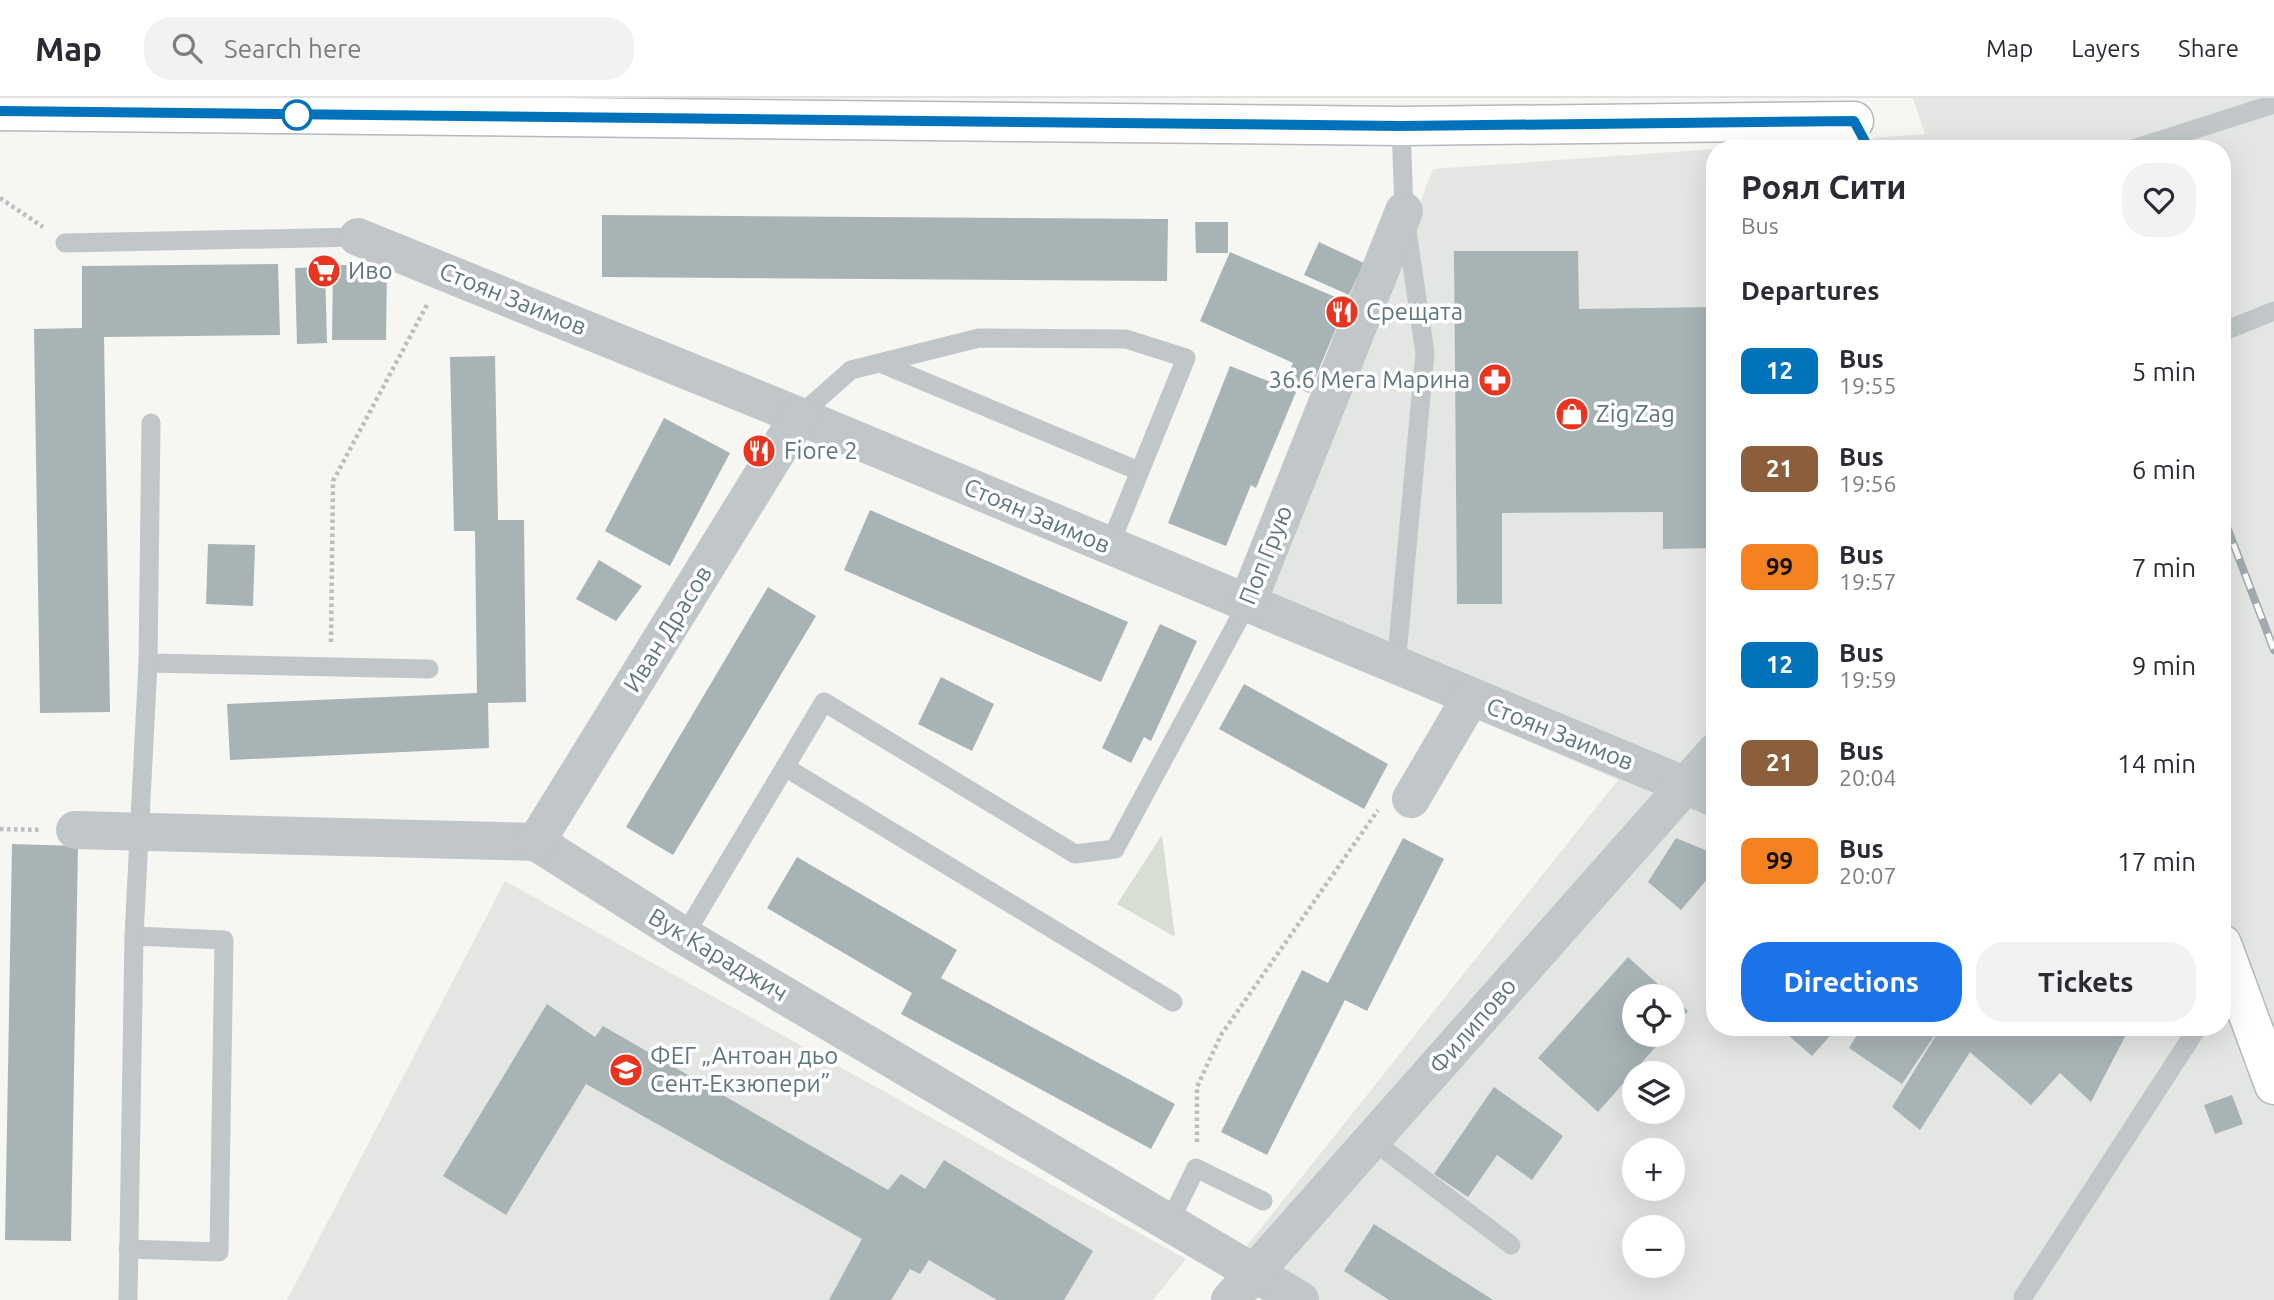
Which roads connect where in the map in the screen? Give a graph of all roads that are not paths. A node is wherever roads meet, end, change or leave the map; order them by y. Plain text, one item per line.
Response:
1 (2274, 104) edge
2 (0, 111) edge
3 (1857, 122) edge
4 (1401, 126) junction
5 (2161, 140) edge
6 (1404, 211) junction
7 (358, 237) joint
8 (65, 243) road end
9 (2274, 311) edge
10 (2231, 328) edge
11 (880, 363) junction
12 (799, 416) junction
13 (151, 423) dead end
14 (1139, 471) junction
15 (1109, 547) junction
16 (1247, 604) junction
17 (148, 663) junction
18 (1396, 666) junction
19 (429, 669) dead end
20 (1471, 697) junction
21 (785, 767) junction
22 (1700, 792) edge
23 (1411, 799) road end
24 (75, 830) dead end
25 (141, 830) junction
26 (536, 842) junction
27 (134, 936) junction
28 (684, 936) junction
29 (2231, 988) edge
30 (1173, 1002) dead end
31 (2236, 1012) edge
32 (2192, 1036) edge
33 (2274, 1085) edge
34 (1372, 1140) junction
35 (1263, 1201) dead end
36 (1169, 1223) junction
37 (1511, 1245) dead end
38 (128, 1249) junction
39 (1242, 1287) edge
40 (2023, 1297) dead end
41 (128, 1300) edge
42 (1300, 1300) edge

1 - 5 lane
2 - 4 main road
3 - 4 main road
4 - 6 lane
6 - 16 street, Поп Грую
6 - 18 lane
7 - 8 lane
7 - 12 street, Стоян Заимов
9 - 10 lane
11 - 12 lane
11 - 14 lane
11 - 14 lane
12 - 15 street, Стоян Заимов
12 - 26 street, Иван Драсов
13 - 17 lane
14 - 15 lane
15 - 16 street, Стоян Заимов
16 - 18 street, Стоян Заимов
16 - 21 lane, Поп Грую
17 - 19 lane
17 - 25 lane
18 - 20 street, Стоян Заимов
20 - 22 street, Стоян Заимов
20 - 23 street
21 - 28 lane
21 - 30 lane
22 - 34 street, Филипово
24 - 25 street
25 - 26 street
25 - 27 lane
26 - 28 street, Вук Караджич
27 - 38 lane
27 - 38 lane
28 - 36 street, Вук Караджич
29 - 31 main road
31 - 33 main road
32 - 40 lane
34 - 37 lane
34 - 39 street, Филипово
35 - 36 lane
36 - 39 street, Вук Караджич
38 - 41 lane
39 - 42 street, Вук Караджич

